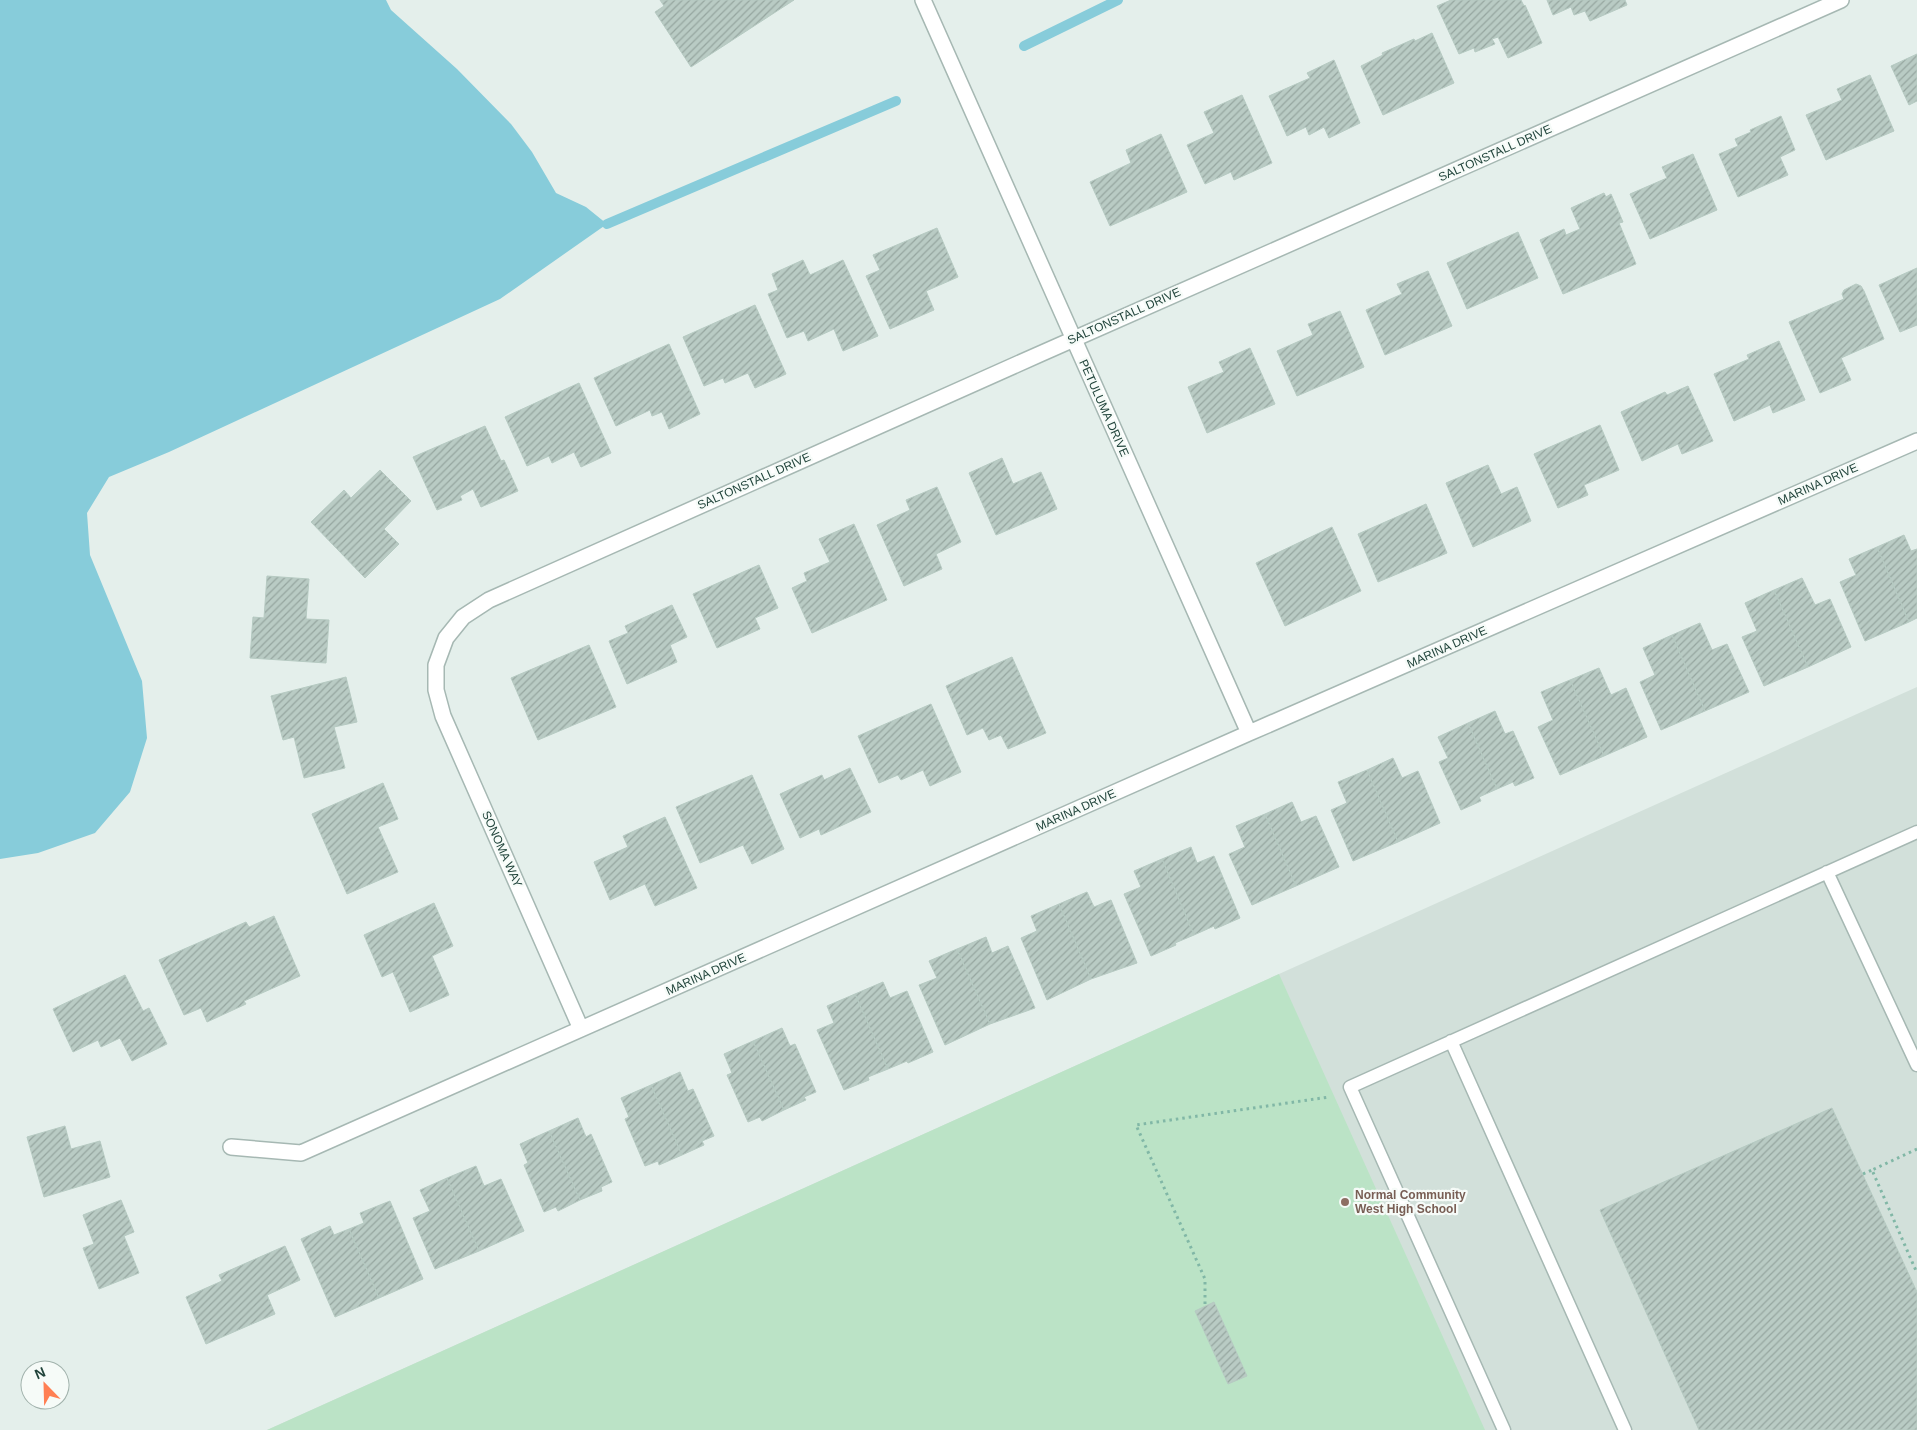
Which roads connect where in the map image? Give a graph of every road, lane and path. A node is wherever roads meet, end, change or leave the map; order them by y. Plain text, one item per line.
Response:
1 (923, 0) edge
2 (1841, 0) edge
3 (1073, 339) junction
4 (1917, 441) edge
5 (436, 665) joint
6 (1249, 733) junction
7 (1917, 832) edge
8 (1827, 872) junction
9 (581, 1029) junction
10 (1911, 1038) edge
11 (1451, 1041) junction
12 (1917, 1065) edge
13 (1353, 1094) junction
14 (231, 1147) dead end
15 (1917, 1149) edge
16 (1872, 1170) junction
17 (1863, 1174) dead end
18 (1917, 1273) edge
19 (1205, 1304) dead end
20 (1504, 1430) edge
21 (1625, 1430) edge

1 - 3 street, PETULUMA DRIVE
2 - 3 street, SALTONSTALL DRIVE
3 - 5 street, SALTONSTALL DRIVE
3 - 6 street, PETULUMA DRIVE
4 - 6 street, MARINA DRIVE
5 - 9 street, SONOMA WAY
6 - 9 street, MARINA DRIVE
7 - 8 lane
8 - 10 lane
8 - 11 lane
9 - 14 street, MARINA DRIVE
10 - 12 lane
11 - 13 lane
11 - 21 lane
13 - 19 path
13 - 20 lane
15 - 16 path
16 - 17 path
16 - 18 path

